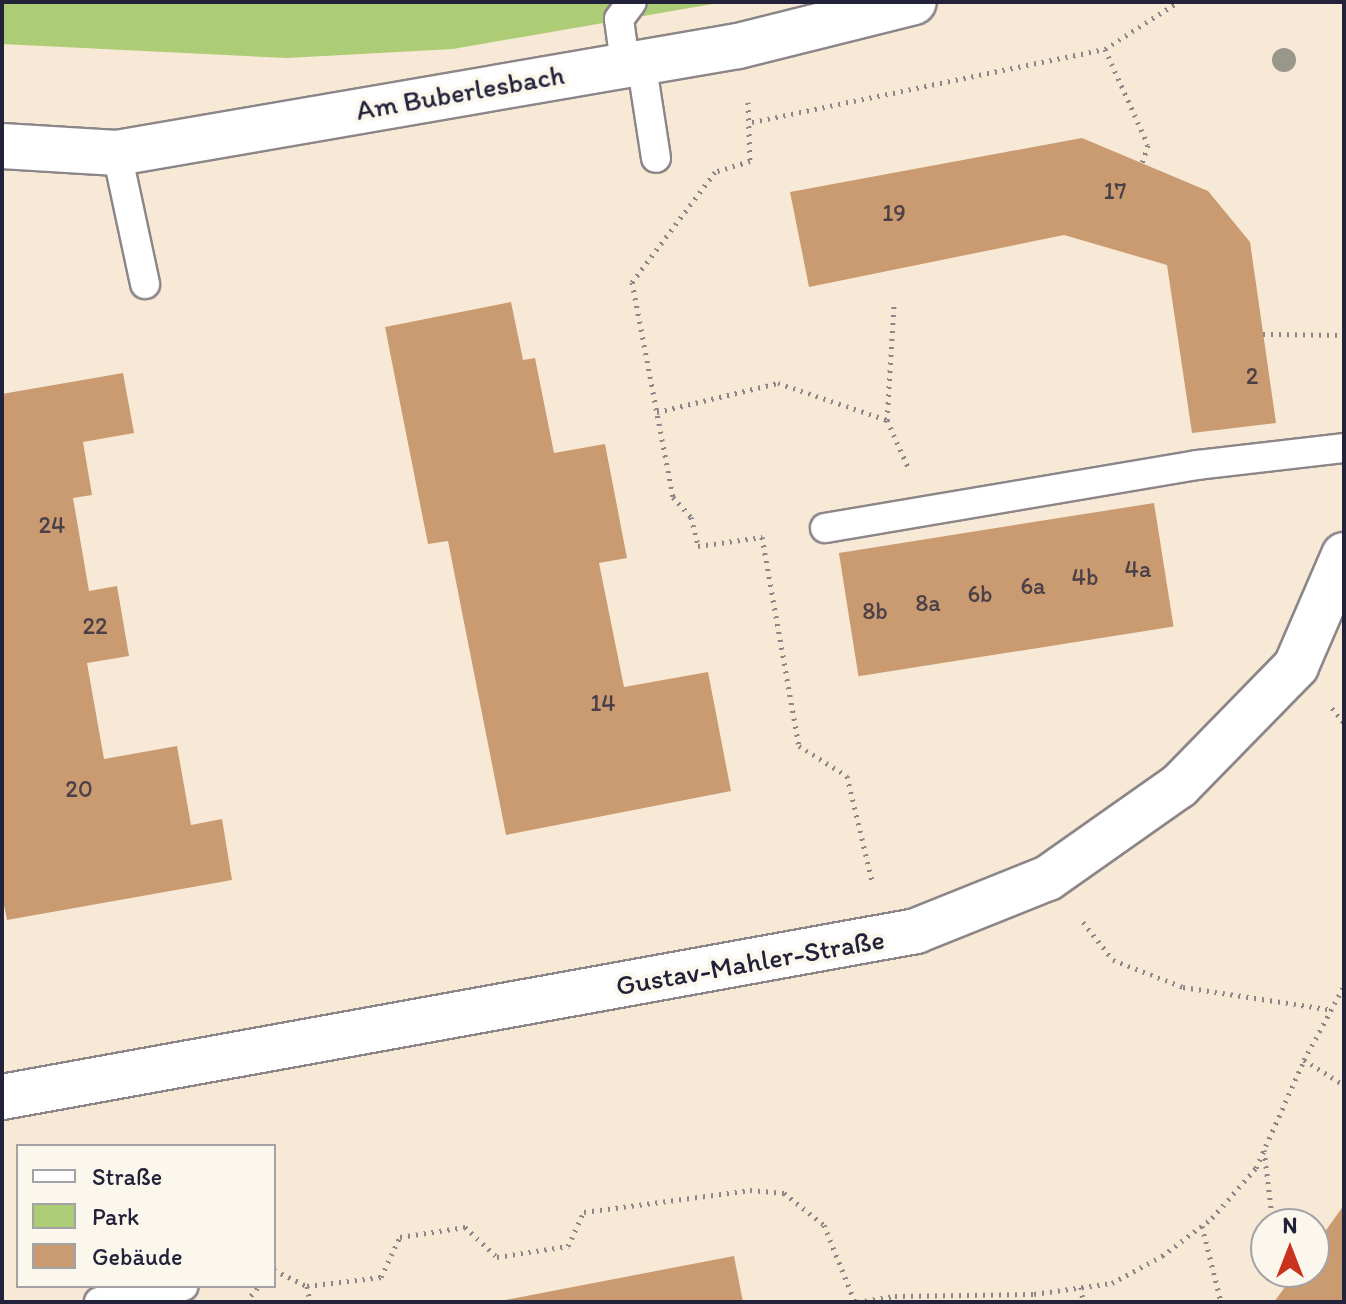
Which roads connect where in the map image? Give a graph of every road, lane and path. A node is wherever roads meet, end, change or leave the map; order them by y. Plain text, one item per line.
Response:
1 (632, 2) edge
2 (914, 2) edge
3 (1178, 2) edge
4 (1105, 49) junction
5 (633, 62) junction
6 (2, 146) edge
7 (117, 153) junction
8 (656, 158) dead end
9 (1142, 163) dead end
10 (145, 284) dead end
11 (894, 305) dead end
12 (1263, 334) dead end
13 (1344, 335) edge
14 (657, 412) junction
15 (887, 420) junction
16 (1344, 448) edge
17 (928, 511) junction
18 (825, 528) dead end
19 (1344, 555) edge
20 (1048, 878) junction
21 (885, 937) junction
22 (1344, 986) edge
23 (1333, 1010) junction
24 (1304, 1060) junction
25 (1344, 1085) edge
26 (2, 1097) edge
27 (1264, 1149) junction
28 (1271, 1208) edge
29 (1202, 1226) junction
30 (276, 1271) edge
31 (307, 1286) junction
32 (1081, 1287) junction
33 (173, 1288) edge
34 (99, 1302) edge
35 (310, 1302) edge
36 (856, 1302) edge
37 (1083, 1302) edge
38 (1221, 1302) edge

1 - 5 lane
2 - 5 street, Am Buberlesbach
3 - 4 path
4 - 9 path
4 - 14 path
5 - 7 street, Am Buberlesbach
5 - 8 lane
6 - 7 street, Am Buberlesbach
7 - 10 lane
11 - 15 path
12 - 13 path
14 - 15 path
14 - 21 path
15 - 17 path
16 - 17 lane
17 - 18 lane
19 - 20 street, Gustav-Mahler-Straße
20 - 21 street, Gustav-Mahler-Straße
20 - 23 path
21 - 26 street, Gustav-Mahler-Straße
22 - 23 path
23 - 24 path
24 - 25 path
24 - 27 path
27 - 28 path
27 - 29 path
29 - 32 path
29 - 38 path
30 - 31 path
31 - 35 path
31 - 36 path
32 - 36 path
32 - 37 path
33 - 34 lane

